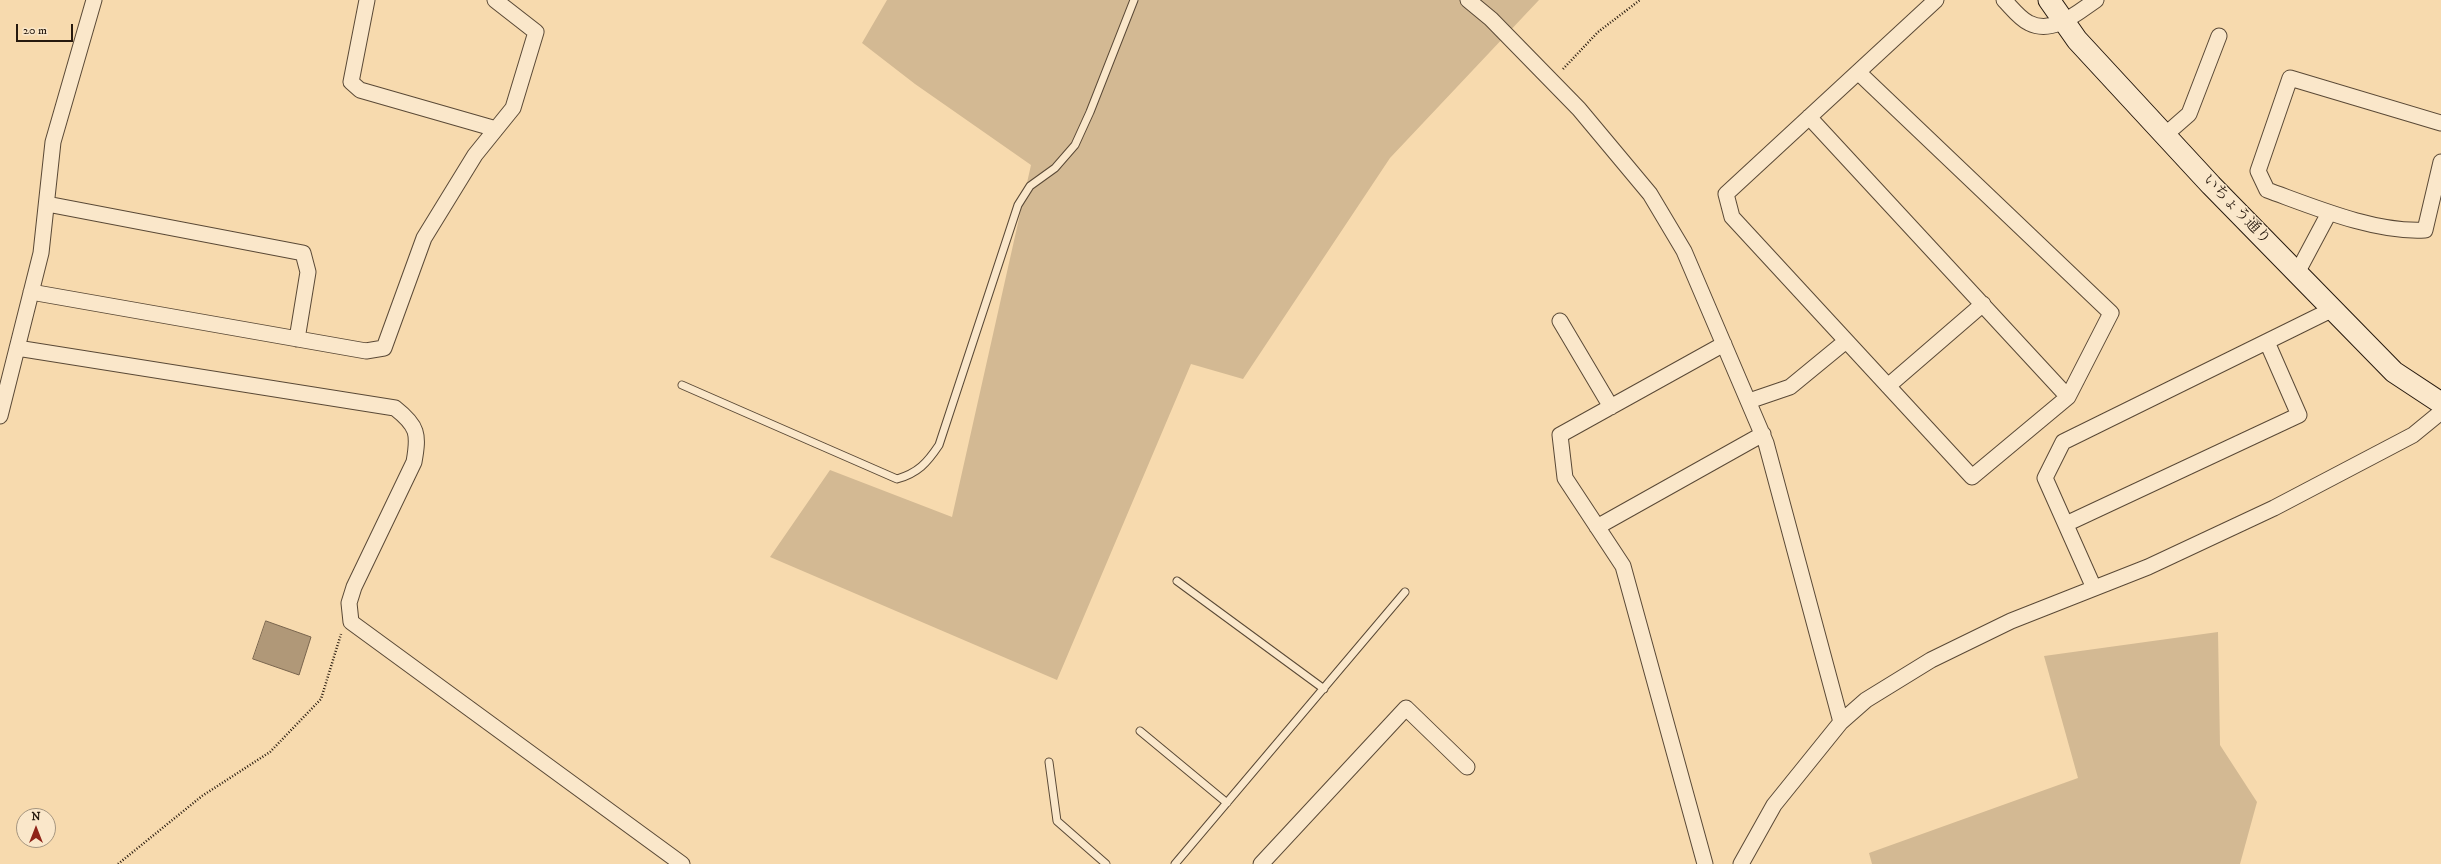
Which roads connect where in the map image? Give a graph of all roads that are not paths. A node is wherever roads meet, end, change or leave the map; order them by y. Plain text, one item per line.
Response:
1 (94, 0) edge
2 (368, 0) edge
3 (495, 0) edge
4 (1134, 0) edge
5 (1468, 0) edge
6 (1936, 0) edge
7 (2004, 0) edge
8 (2048, 0) edge
9 (2096, 0) edge
10 (2064, 21) junction
11 (2219, 36) dead end
12 (1858, 72) junction
13 (1809, 117) junction
14 (2441, 123) edge
15 (496, 129) junction
16 (2165, 135) junction
17 (2441, 162) edge
18 (47, 204) junction
19 (2330, 213) junction
20 (2297, 273) junction
21 (31, 292) junction
22 (1983, 304) junction
23 (2333, 309) junction
24 (1560, 322) dead end
25 (297, 339) junction
26 (1846, 341) junction
27 (2267, 342) junction
28 (1724, 344) junction
29 (17, 348) junction
30 (4, 385) edge
31 (682, 385) dead end
32 (1888, 386) junction
33 (2068, 397) junction
34 (1748, 401) junction
35 (2441, 404) edge
36 (1611, 407) junction
37 (2441, 412) edge
38 (0, 416) edge
39 (1763, 434) junction
40 (2066, 524) junction
41 (1597, 527) junction
42 (1177, 581) dead end
43 (2094, 588) junction
44 (1406, 592) dead end
45 (1324, 689) junction
46 (1841, 722) junction
47 (1140, 731) dead end
48 (1049, 762) dead end
49 (1467, 767) dead end
50 (1227, 802) junction
51 (682, 864) edge
52 (1106, 864) edge
53 (1175, 864) edge
54 (1261, 864) edge
55 (1706, 864) edge
56 (1741, 864) edge

1 - 18 street
2 - 15 street
3 - 15 street
4 - 31 lane
5 - 28 street
6 - 12 street
7 - 10 street
8 - 10 street, いちょう通り
9 - 10 street
10 - 16 street, いちょう通り
11 - 16 street
12 - 13 street
12 - 33 street
13 - 22 street
13 - 26 street
14 - 19 street
15 - 25 street
16 - 20 street, いちょう通り
17 - 19 street
18 - 21 street
18 - 25 street
19 - 20 street
20 - 23 street, いちょう通り
21 - 25 street
21 - 29 street
22 - 32 street
22 - 33 street
23 - 27 street
23 - 35 street, いちょう通り
24 - 36 street
26 - 32 street
26 - 34 street
27 - 40 street
27 - 40 street
28 - 34 street
28 - 36 street
29 - 30 street
29 - 51 street
30 - 38 street
32 - 33 street
34 - 39 street
36 - 41 street
37 - 43 street
39 - 41 street
39 - 46 street
40 - 43 street
41 - 55 street
42 - 45 lane
43 - 46 street
44 - 45 lane
45 - 50 lane
46 - 56 street
47 - 50 lane
48 - 52 lane
49 - 54 street
50 - 53 lane

